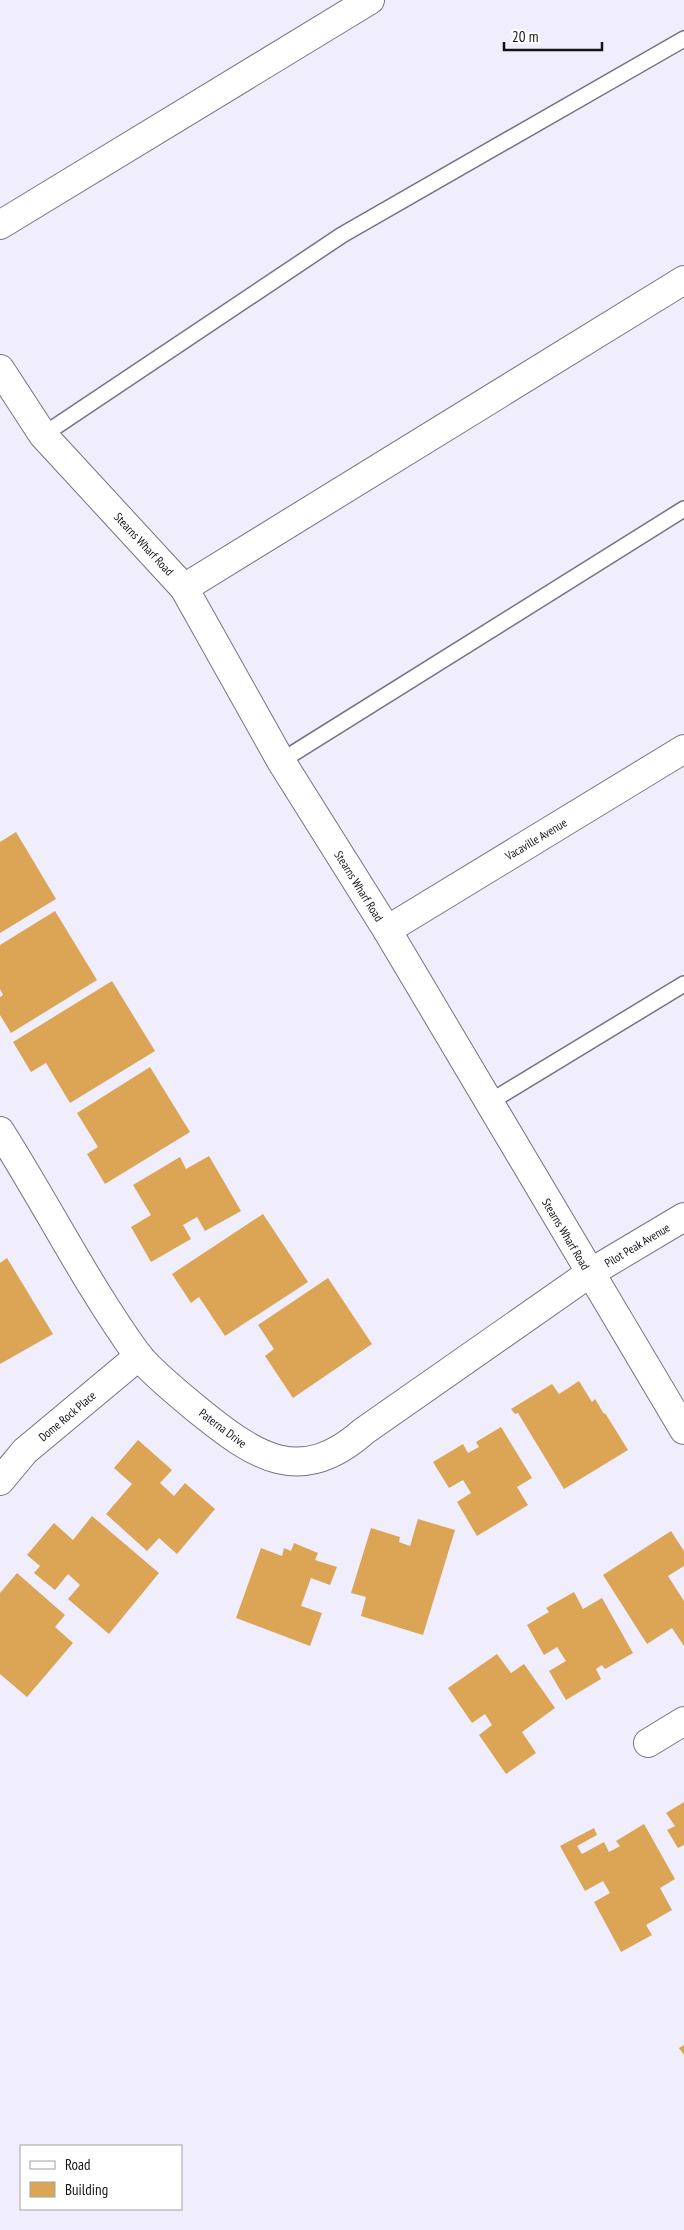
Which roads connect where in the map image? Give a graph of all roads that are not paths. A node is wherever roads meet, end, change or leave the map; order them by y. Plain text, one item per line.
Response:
1 (370, 0) edge
2 (684, 39) edge
3 (0, 226) edge
4 (684, 280) edge
5 (0, 368) edge
6 (43, 435) junction
7 (684, 509) edge
8 (184, 588) junction
9 (684, 749) edge
10 (281, 761) junction
11 (387, 930) junction
12 (684, 984) edge
13 (488, 1103) junction
14 (0, 1131) edge
15 (684, 1217) edge
16 (590, 1273) junction
17 (139, 1356) junction
18 (684, 1430) edge
19 (0, 1481) edge
20 (684, 1721) edge
21 (648, 1743) dead end

1 - 3 street
2 - 6 lane
4 - 8 street
5 - 6 street, Stearns Wharf Road
6 - 8 street, Stearns Wharf Road
7 - 10 lane
8 - 10 street, Stearns Wharf Road
9 - 11 street, Vacaville Avenue
10 - 11 street, Stearns Wharf Road
11 - 13 street, Stearns Wharf Road
12 - 13 lane
13 - 16 street, Stearns Wharf Road
14 - 17 street, Paterna Drive
15 - 16 street, Pilot Peak Avenue
16 - 17 street, Paterna Drive
16 - 18 street, Stearns Wharf Road
17 - 19 street, Dome Rock Place
20 - 21 street

